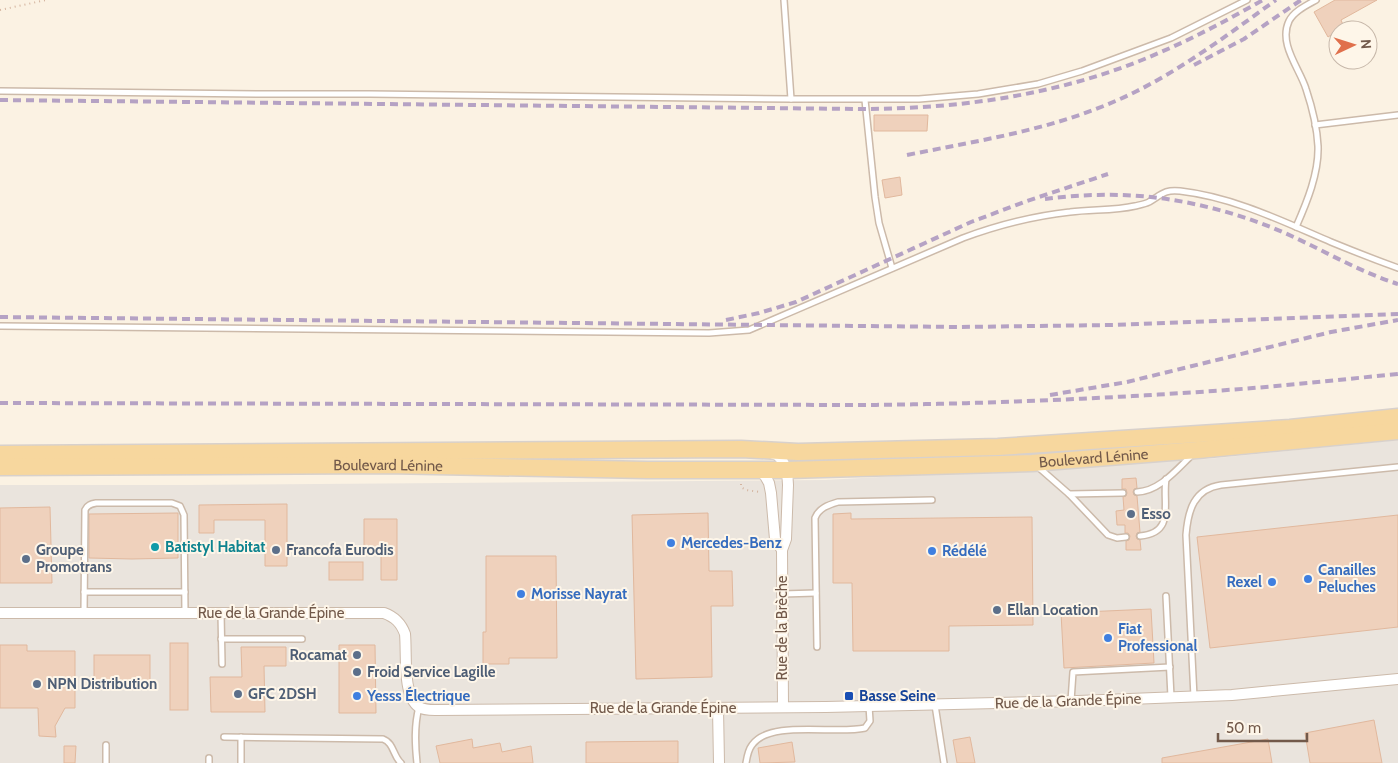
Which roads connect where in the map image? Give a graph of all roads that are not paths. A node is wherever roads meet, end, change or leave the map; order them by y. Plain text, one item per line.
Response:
1 (784, 0) edge
2 (1247, 0) edge
3 (1316, 0) edge
4 (0, 92) edge
5 (791, 99) junction
6 (865, 100) junction
7 (1398, 115) edge
8 (1315, 125) junction
9 (1296, 227) junction
10 (892, 268) junction
11 (1398, 268) edge
12 (0, 326) edge
13 (1398, 417) edge
14 (1398, 431) edge
15 (766, 450) junction
16 (1198, 450) junction
17 (798, 452) junction
18 (0, 454) edge
19 (1032, 463) junction
20 (0, 467) edge
21 (1398, 467) edge
22 (774, 470) junction
23 (1166, 479) junction
24 (1137, 492) dead end
25 (1123, 493) dead end
26 (1069, 494) junction
27 (932, 500) dead end
28 (1140, 536) dead end
29 (1126, 537) dead end
30 (782, 550) junction
31 (84, 592) junction
32 (185, 592) junction
33 (816, 593) junction
34 (782, 594) junction
35 (1166, 596) dead end
36 (0, 613) edge
37 (84, 613) junction
38 (185, 613) junction
39 (221, 613) junction
40 (221, 639) junction
41 (302, 639) dead end
42 (817, 647) dead end
43 (222, 664) dead end
44 (1170, 667) junction
45 (1398, 679) edge
46 (1194, 697) junction
47 (1171, 698) junction
48 (1071, 701) junction
49 (934, 705) junction
50 (783, 706) junction
51 (869, 706) junction
52 (419, 707) junction
53 (718, 708) junction
54 (224, 737) dead end
55 (241, 737) junction
56 (106, 745) dead end
57 (398, 762) edge
58 (106, 763) edge
59 (241, 763) edge
60 (417, 763) edge
61 (719, 763) edge
62 (746, 763) edge
63 (944, 763) edge

1 - 5 lane
2 - 6 lane
3 - 8 lane
4 - 5 lane
5 - 6 lane
6 - 10 lane
7 - 8 lane
8 - 9 lane
9 - 10 lane
9 - 11 lane
10 - 12 lane
13 - 17 main road, Boulevard Lénine
14 - 16 main road, Boulevard Lénine
15 - 17 main road, Boulevard Lénine
15 - 18 main road, Boulevard Lénine
15 - 22 street, Boulevard Lénine
16 - 19 main road, Boulevard Lénine
16 - 23 lane
17 - 22 street, Boulevard Lénine
19 - 22 main road, Boulevard Lénine
19 - 26 lane
20 - 22 main road, Boulevard Lénine
21 - 46 lane
22 - 30 street, Rue de la Brèche
22 - 30 street, Rue de la Brèche
23 - 24 lane
23 - 28 lane
25 - 26 lane
26 - 29 lane
27 - 33 lane
30 - 34 street, Rue de la Brèche
31 - 32 lane
31 - 32 lane
31 - 37 lane
32 - 38 lane
33 - 34 lane
33 - 42 lane
34 - 50 street, Rue de la Brèche
35 - 44 lane
36 - 37 street, Rue de la Grande Épine
37 - 38 street, Rue de la Grande Épine
38 - 39 street, Rue de la Grande Épine
39 - 40 lane
39 - 52 street, Rue de la Grande Épine
40 - 41 lane
40 - 43 lane
44 - 47 lane
44 - 48 lane
45 - 46 street, Rue de la Grande Épine
46 - 47 street, Rue de la Grande Épine
47 - 48 street, Rue de la Grande Épine
48 - 49 street, Rue de la Grande Épine
49 - 51 street, Rue de la Grande Épine
49 - 63 lane
50 - 51 street, Rue de la Grande Épine
50 - 53 street, Rue de la Grande Épine
51 - 62 lane
52 - 53 street, Rue de la Grande Épine
52 - 60 lane
53 - 61 street
54 - 55 lane
55 - 57 lane
55 - 59 lane
56 - 58 lane

